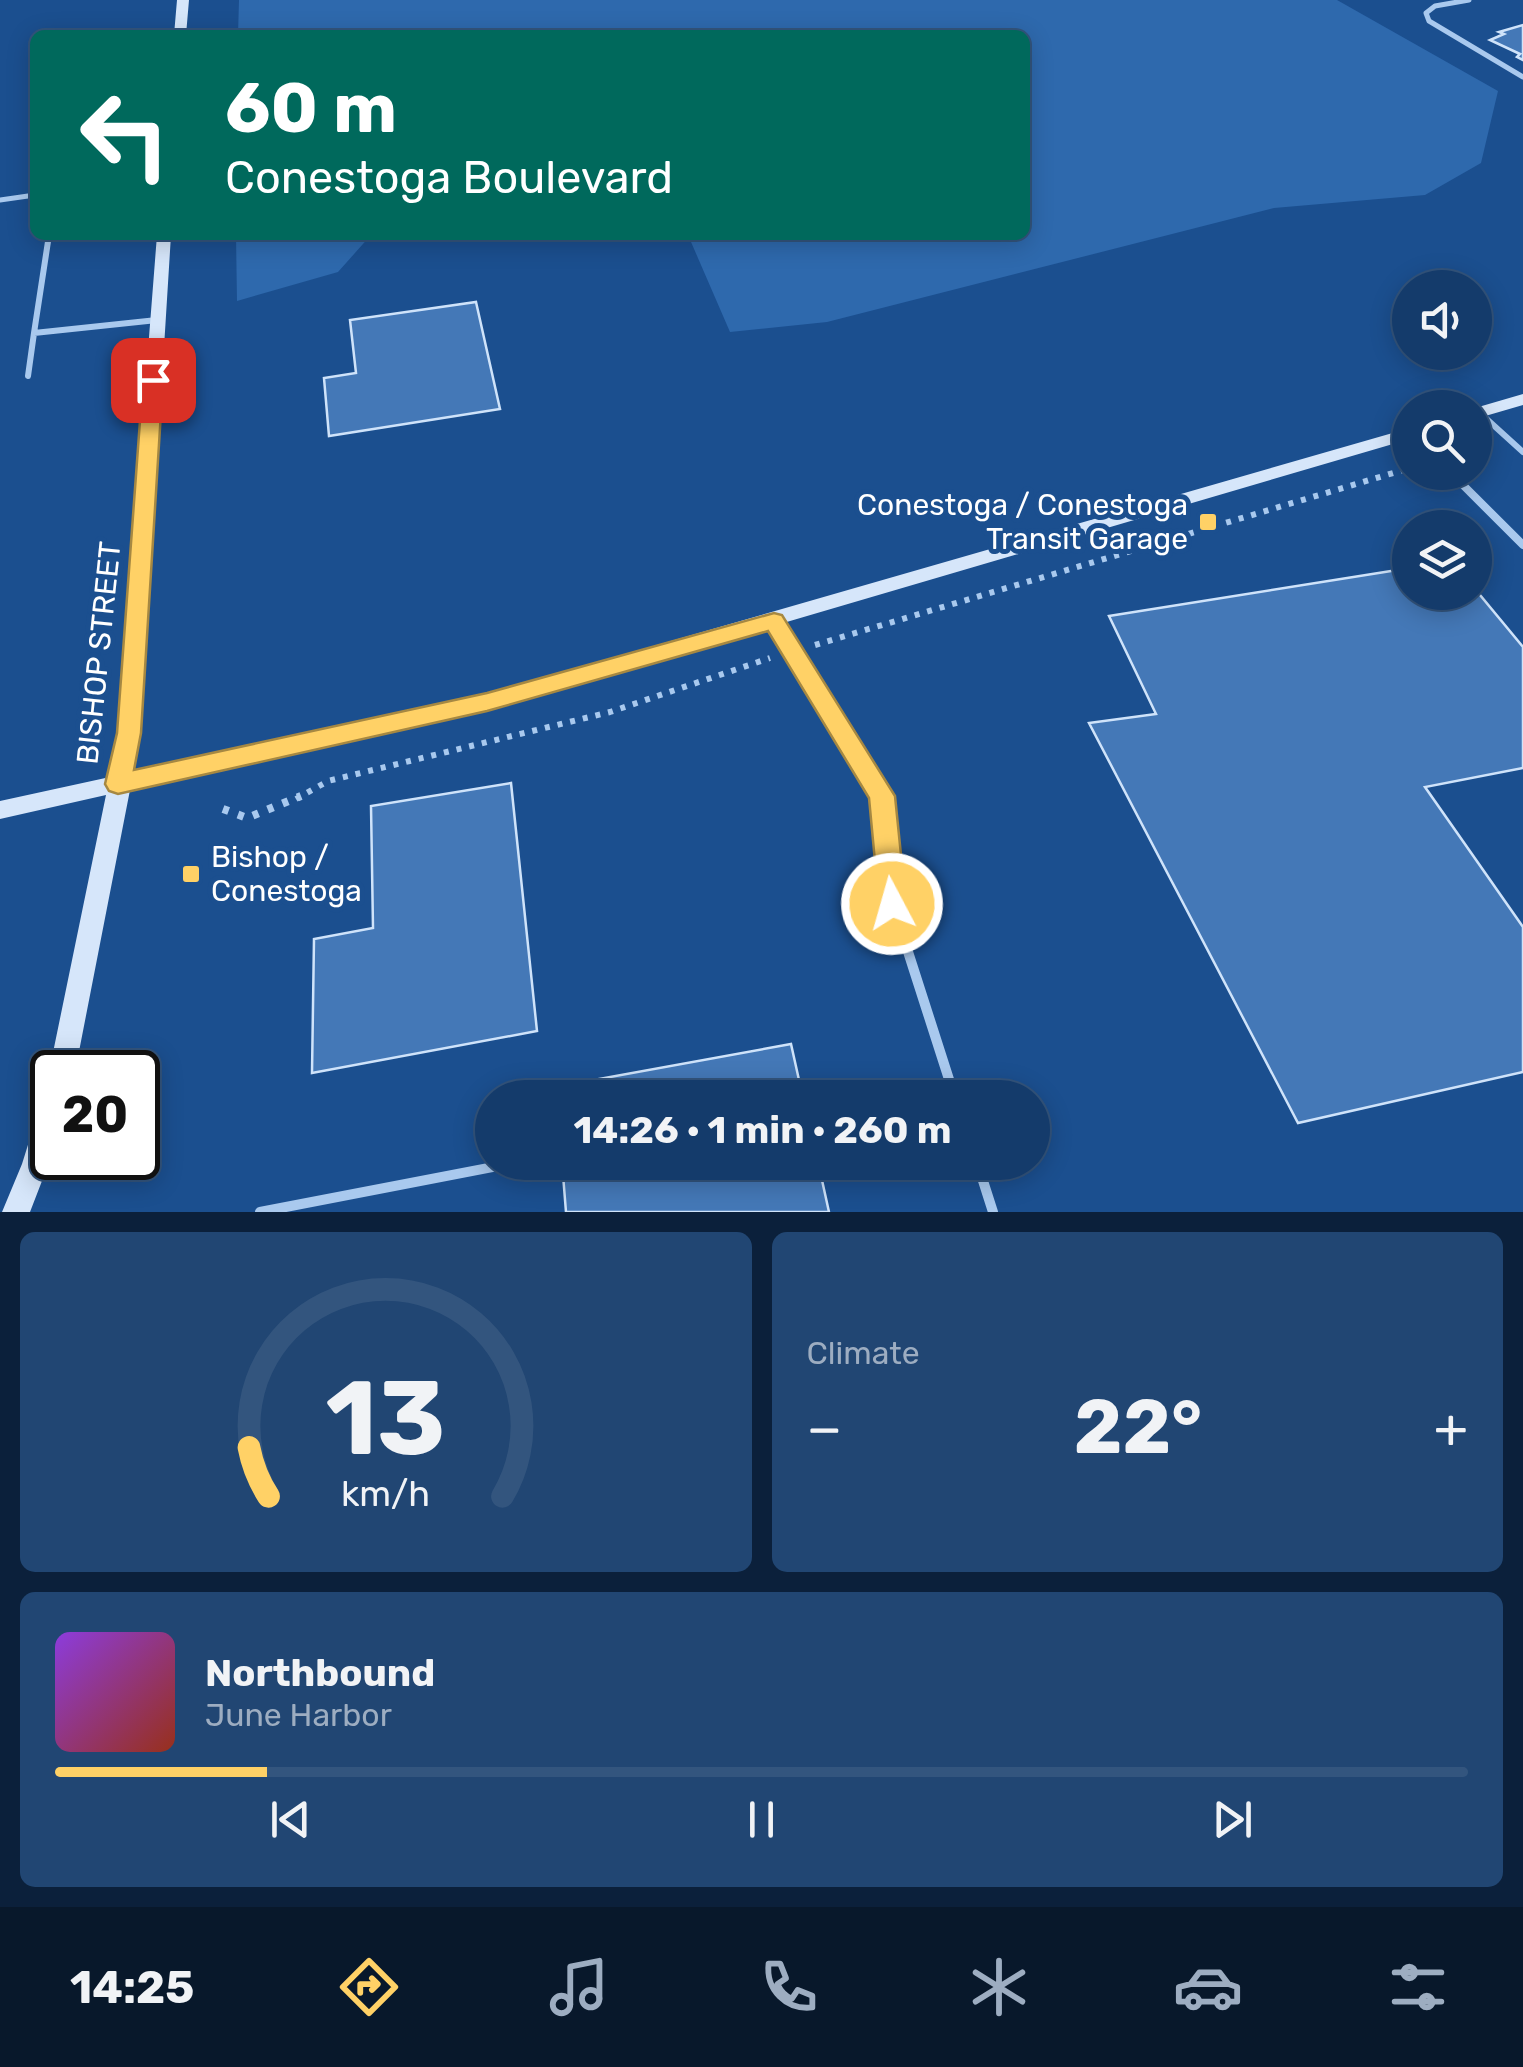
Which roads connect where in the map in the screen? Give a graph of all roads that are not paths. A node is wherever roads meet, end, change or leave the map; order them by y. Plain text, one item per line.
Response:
1 (183, 0) edge
2 (1469, 0) edge
3 (180, 30) edge
4 (1523, 77) edge
5 (30, 196) edge
6 (0, 200) edge
7 (48, 240) edge
8 (164, 240) edge
9 (157, 320) junction
10 (34, 333) junction
11 (28, 376) dead end
12 (1523, 399) edge
13 (1492, 409) edge
14 (1492, 425) edge
15 (1392, 439) edge
16 (1523, 452) edge
17 (1468, 490) edge
18 (1523, 545) edge
19 (774, 621) junction
20 (118, 784) junction
21 (0, 810) edge
22 (67, 1050) edge
23 (950, 1080) edge
24 (475, 1171) edge
25 (30, 1172) edge
26 (983, 1180) edge
27 (16, 1212) edge
28 (260, 1212) edge
29 (993, 1212) edge

1 - 3 street
2 - 4 lane
5 - 6 lane
7 - 10 lane
8 - 9 street, BISHOP STREET
9 - 10 lane
9 - 20 street, BISHOP STREET
10 - 11 lane
12 - 13 street
14 - 16 lane
15 - 19 street
17 - 18 lane
19 - 20 street
19 - 23 lane
20 - 21 street
20 - 22 street, BISHOP STREET
24 - 28 lane
25 - 27 street
26 - 29 lane

